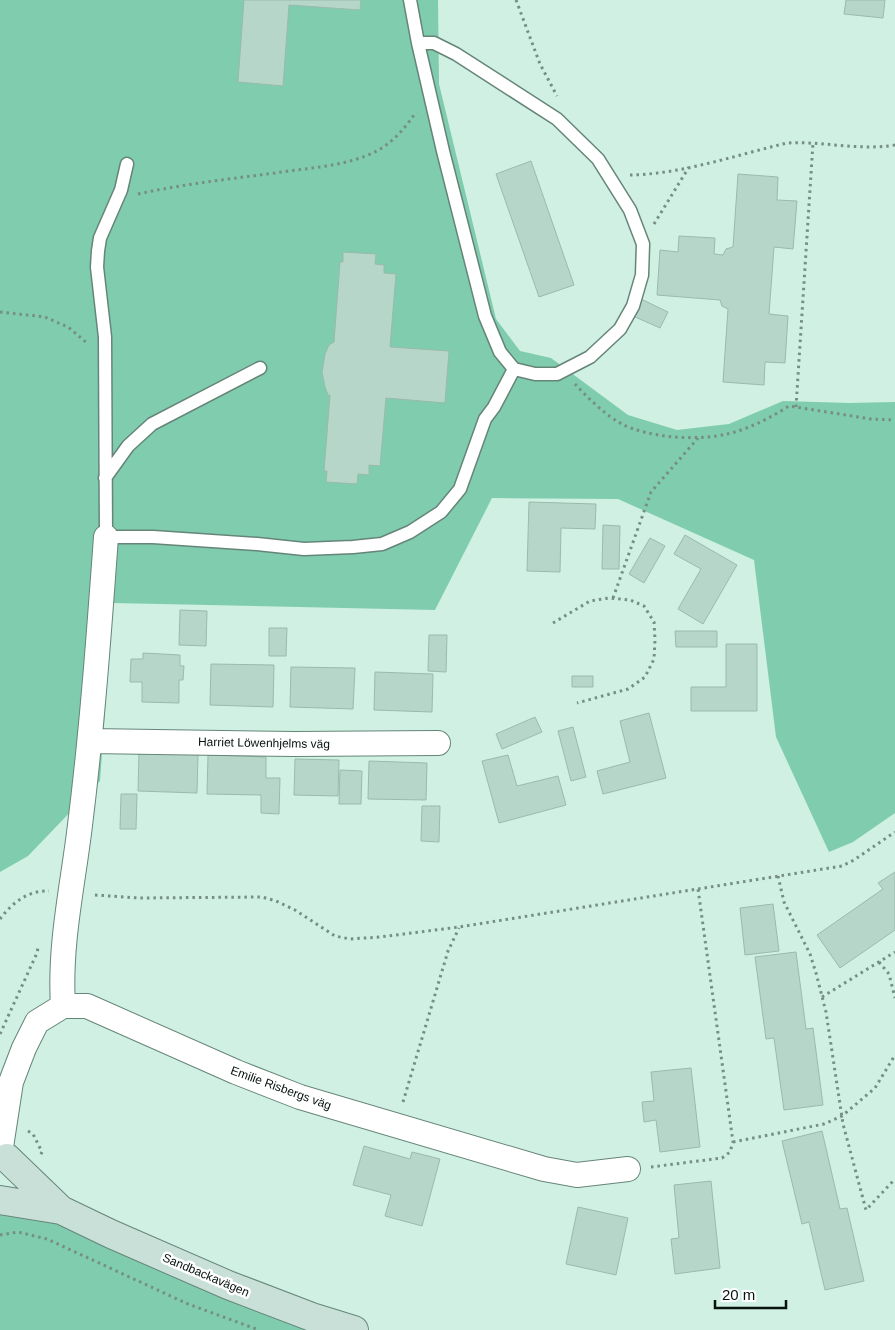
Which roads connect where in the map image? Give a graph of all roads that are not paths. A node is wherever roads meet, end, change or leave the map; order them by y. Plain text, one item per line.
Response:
1 (410, 0) edge
2 (418, 43) junction
3 (127, 164) dead end
4 (260, 368) dead end
5 (514, 369) junction
6 (105, 478) junction
7 (106, 537) junction
8 (90, 741) junction
9 (438, 743) dead end
10 (63, 1006) junction
11 (5, 1088) edge
12 (3, 1150) edge
13 (628, 1169) road end
14 (0, 1188) edge
15 (0, 1200) edge
16 (62, 1210) junction
17 (354, 1330) edge

1 - 2 lane
2 - 5 lane
2 - 5 lane
3 - 6 lane
4 - 6 lane
5 - 7 lane
6 - 7 lane
7 - 8 street
8 - 9 street, Harriet Löwenhjelms väg
8 - 10 street
10 - 11 street
10 - 13 street, Emilie Risbergs väg
11 - 12 street
12 - 14 street
12 - 16 street, Sandbackavägen
15 - 16 street, Sandbackavägen
16 - 17 street, Sandbackavägen

